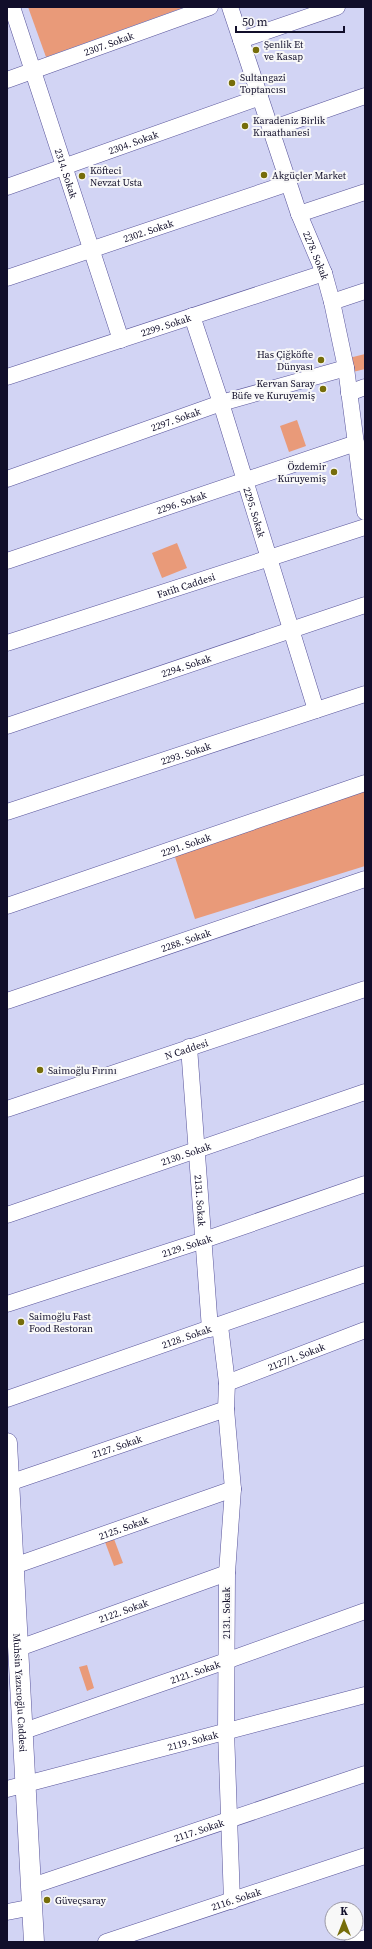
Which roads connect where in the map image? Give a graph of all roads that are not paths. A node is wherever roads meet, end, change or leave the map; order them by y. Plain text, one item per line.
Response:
1 (12, 7) edge
2 (210, 7) edge
3 (230, 7) edge
4 (337, 7) edge
5 (241, 40) junction
6 (34, 70) junction
7 (7, 80) edge
8 (365, 96) edge
9 (260, 98) junction
10 (271, 129) junction
11 (63, 167) junction
12 (289, 183) junction
13 (7, 187) edge
14 (365, 192) edge
15 (299, 214) junction
16 (91, 250) junction
17 (324, 273) junction
18 (7, 278) edge
19 (365, 291) edge
20 (332, 302) junction
21 (192, 316) junction
22 (121, 340) junction
23 (346, 368) junction
24 (7, 377) edge
25 (365, 387) edge
26 (349, 393) junction
27 (221, 402) junction
28 (356, 443) junction
29 (363, 477) edge
30 (7, 479) edge
31 (244, 480) junction
32 (365, 512) edge
33 (365, 527) edge
34 (268, 558) junction
35 (7, 561) edge
36 (365, 605) edge
37 (291, 629) junction
38 (7, 643) edge
39 (365, 694) edge
40 (316, 710) junction
41 (7, 726) edge
42 (365, 783) edge
43 (7, 812) edge
44 (365, 879) edge
45 (7, 906) edge
46 (365, 989) edge
47 (7, 1001) edge
48 (190, 1047) junction
49 (365, 1092) edge
50 (7, 1108) edge
51 (198, 1150) junction
52 (365, 1184) edge
53 (7, 1215) edge
54 (204, 1240) junction
55 (365, 1274) edge
56 (7, 1304) edge
57 (215, 1328) junction
58 (365, 1330) edge
59 (227, 1383) junction
60 (7, 1399) edge
61 (226, 1409) junction
62 (7, 1453) edge
63 (9, 1483) junction
64 (233, 1489) junction
65 (227, 1573) junction
66 (12, 1574) edge
67 (365, 1611) edge
68 (19, 1648) junction
69 (226, 1661) junction
70 (14, 1672) edge
71 (365, 1695) edge
72 (24, 1731) junction
73 (226, 1731) junction
74 (365, 1774) edge
75 (18, 1787) edge
76 (229, 1820) junction
77 (365, 1856) edge
78 (32, 1886) junction
79 (232, 1900) junction
80 (33, 1907) junction
81 (7, 1912) edge
82 (365, 1938) edge
83 (34, 1942) edge
84 (106, 1942) edge
85 (353, 1942) edge

1 - 6 street, 2314. Sokak
2 - 6 street, 2307. Sokak
3 - 5 street, 2278. Sokak
4 - 5 street
5 - 9 street, 2278. Sokak
6 - 7 street, 2307. Sokak
6 - 11 street, 2314. Sokak
8 - 10 street
9 - 10 street, 2278. Sokak
9 - 11 street, 2304. Sokak
10 - 12 street, 2278. Sokak
11 - 13 street, 2304. Sokak
11 - 16 street, 2314. Sokak
12 - 15 street, 2278. Sokak
12 - 16 street, 2302. Sokak
14 - 15 street
15 - 17 street, 2278. Sokak
16 - 18 street, 2302. Sokak
16 - 22 street, 2314. Sokak
17 - 20 street, 2278. Sokak
17 - 21 street, 2299. Sokak
19 - 20 street
20 - 23 street, 2278. Sokak
21 - 22 street, 2299. Sokak
21 - 27 street, 2295. Sokak
22 - 24 street, 2299. Sokak
23 - 26 street, 2278. Sokak
23 - 27 street, 2297. Sokak
25 - 26 street
26 - 28 street, 2278. Sokak
27 - 30 street, 2297. Sokak
27 - 31 street, 2295. Sokak
28 - 29 street, 2278. Sokak
28 - 31 street, 2296. Sokak
29 - 32 street, 2278. Sokak
31 - 34 street, 2295. Sokak
31 - 35 street, 2296. Sokak
33 - 34 street, Fatih Caddesi
34 - 37 street, 2295. Sokak
34 - 38 street, Fatih Caddesi
36 - 37 street, 2294. Sokak
37 - 40 street, 2295. Sokak
37 - 41 street, 2294. Sokak
39 - 40 street, 2293. Sokak
40 - 43 street, 2293. Sokak
42 - 45 street, 2291. Sokak
44 - 47 street, 2288. Sokak
46 - 48 street, N Caddesi
48 - 50 street, N Caddesi
48 - 51 street, 2131. Sokak
49 - 51 street, 2130. Sokak
51 - 53 street, 2130. Sokak
51 - 54 street, 2131. Sokak
52 - 54 street, 2129. Sokak
54 - 56 street, 2129. Sokak
54 - 57 street, 2131. Sokak
55 - 57 street, 2128. Sokak
57 - 59 street, 2131. Sokak
57 - 60 street, 2128. Sokak
58 - 59 street, 2127/1. Sokak
59 - 61 street, 2131. Sokak
61 - 63 street, 2127. Sokak
61 - 64 street, 2131. Sokak
62 - 63 main road, Muhsin Yazıcıoğlu Caddesi
63 - 66 main road, Muhsin Yazıcıoğlu Caddesi
64 - 65 street, 2131. Sokak
64 - 66 street, 2125. Sokak
65 - 68 street, 2122. Sokak
65 - 69 street, 2131. Sokak
66 - 68 main road, Muhsin Yazıcıoğlu Caddesi
67 - 69 street, 2121. Sokak
68 - 70 main road, Muhsin Yazıcıoğlu Caddesi
69 - 72 street, 2121. Sokak
69 - 73 street, 2131. Sokak
70 - 72 main road, Muhsin Yazıcıoğlu Caddesi
71 - 73 street, 2119. Sokak
72 - 75 main road, Muhsin Yazıcıoğlu Caddesi
73 - 75 street, 2119. Sokak
73 - 76 street, 2131. Sokak
74 - 76 street, 2117. Sokak
75 - 78 main road, Muhsin Yazıcıoğlu Caddesi
76 - 78 street, 2117. Sokak
76 - 79 street, 2131. Sokak
77 - 79 street, 2116. Sokak
78 - 80 main road, Muhsin Yazıcıoğlu Caddesi
79 - 84 street, 2116. Sokak
80 - 81 street
80 - 83 main road, Muhsin Yazıcıoğlu Caddesi
82 - 85 street

